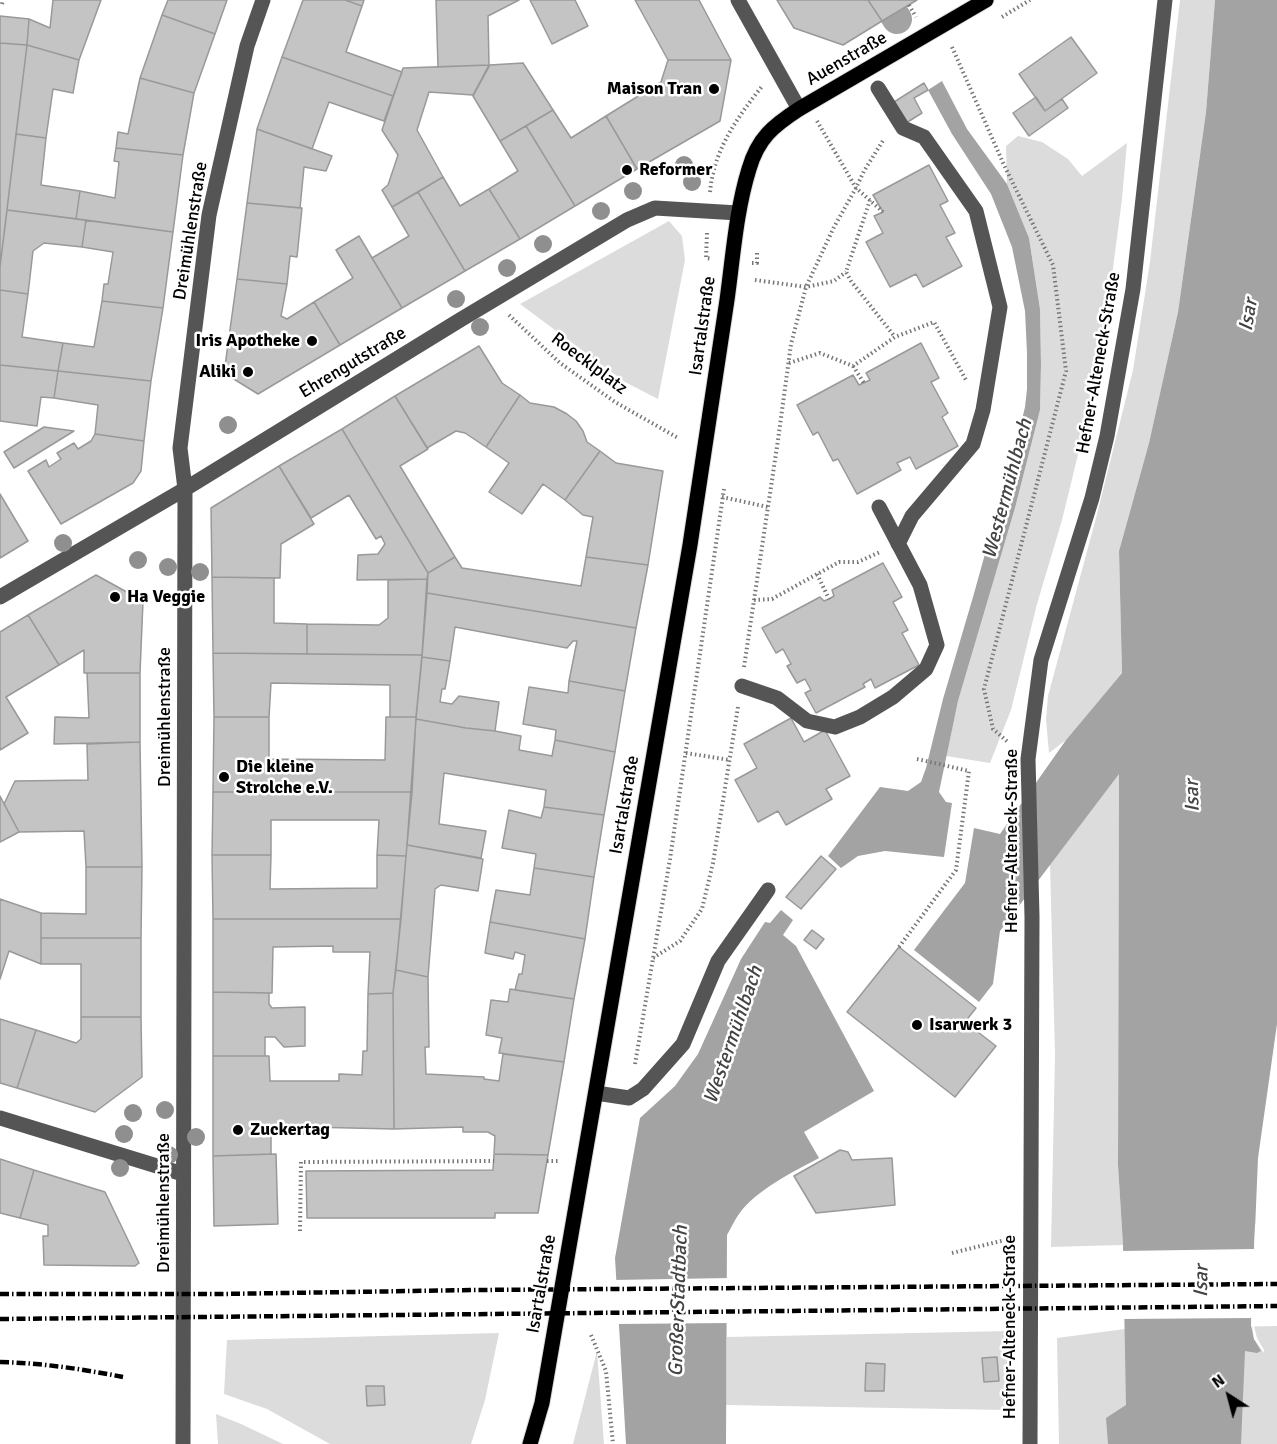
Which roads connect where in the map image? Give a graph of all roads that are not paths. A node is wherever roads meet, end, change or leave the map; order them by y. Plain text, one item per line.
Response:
1 (263, 0) edge
2 (738, 0) edge
3 (986, 0) edge
4 (1165, 0) edge
5 (878, 88) dead end
6 (799, 109) junction
7 (748, 171) joint
8 (738, 213) junction
9 (185, 489) junction
10 (879, 507) dead end
11 (898, 544) junction
12 (0, 597) edge
13 (742, 686) road end
14 (768, 890) dead end
15 (596, 1093) junction
16 (0, 1118) edge
17 (183, 1174) junction
18 (183, 1444) edge
19 (530, 1444) edge
20 (1030, 1444) edge

1 - 9 street, Dreimühlenstraße
2 - 6 street
3 - 6 main road, Auenstraße
4 - 20 street, Hefner-Alteneck-Straße
5 - 11 street
6 - 7 main road, Auenstraße
7 - 8 main road, Isartalstraße
8 - 9 street, Ehrengutstraße
8 - 15 main road, Isartalstraße
9 - 12 street, Ehrengutstraße
9 - 17 street, Dreimühlenstraße
10 - 11 street
11 - 13 street
14 - 15 street
15 - 19 main road, Isartalstraße
16 - 17 street
17 - 18 street, Dreimühlenstraße

